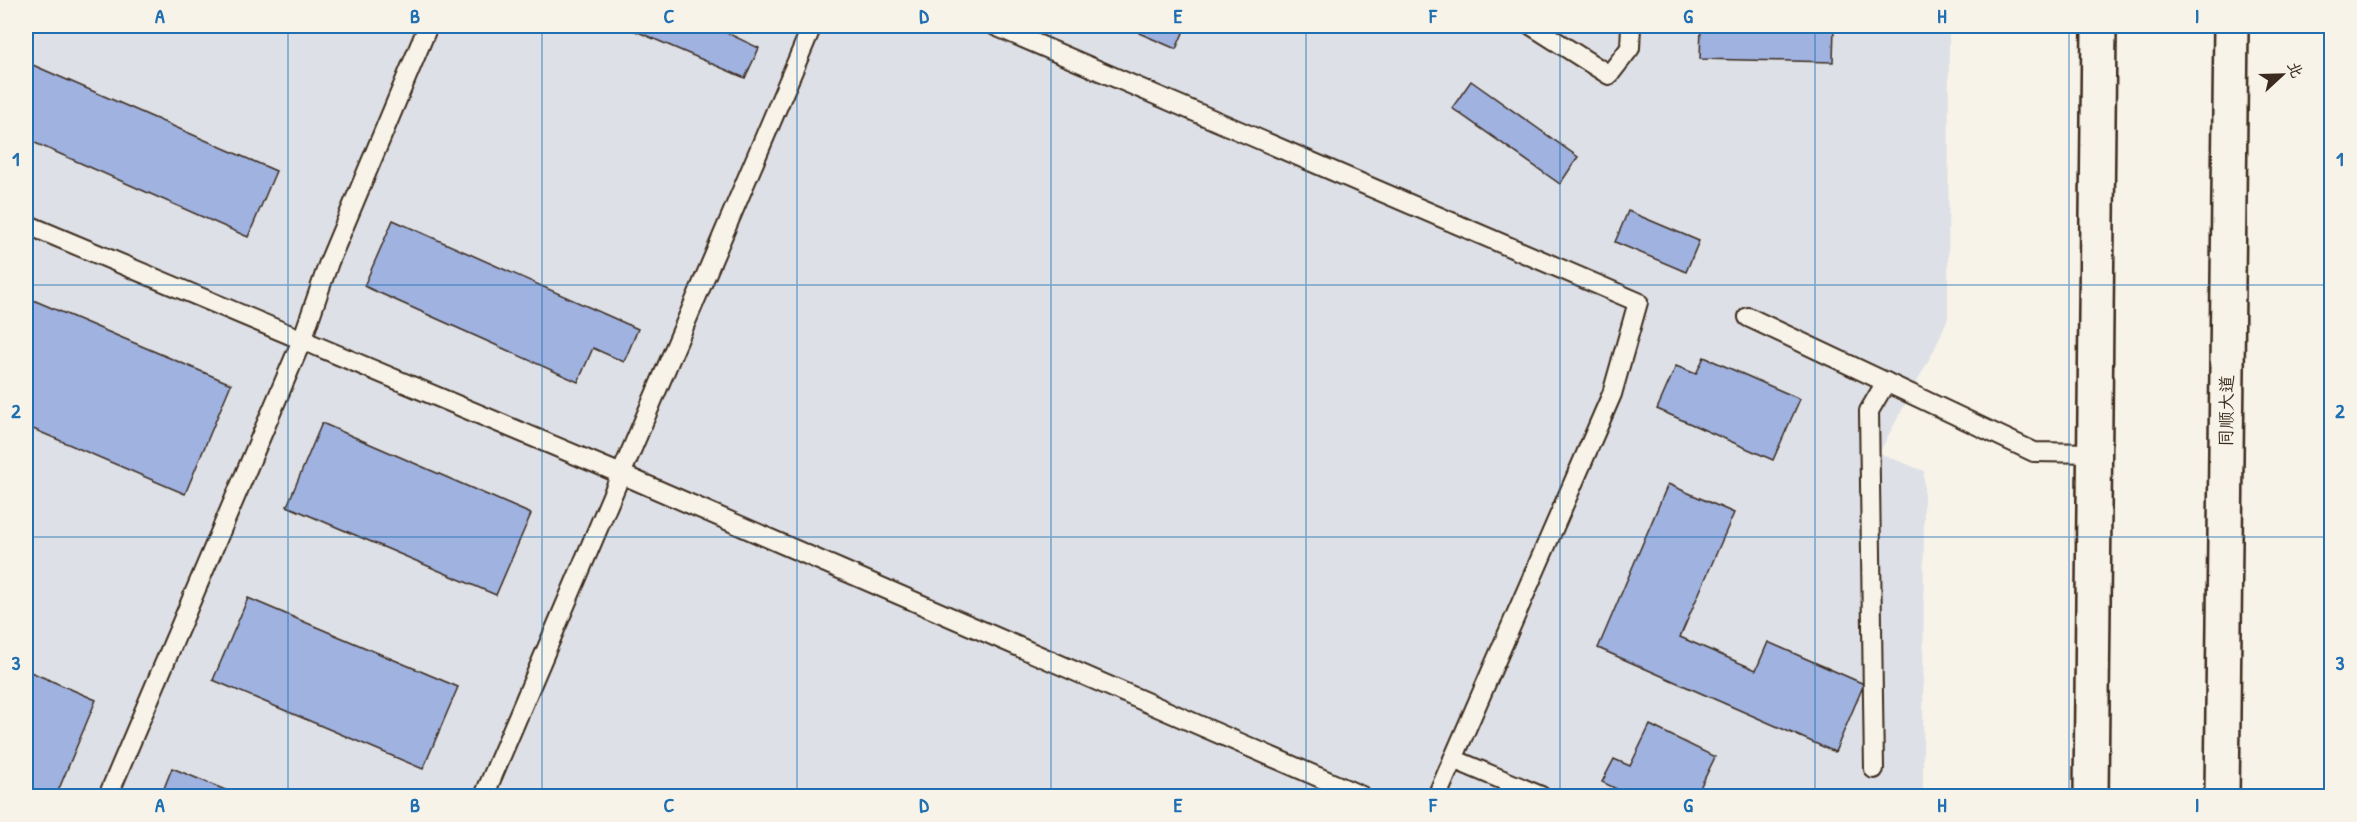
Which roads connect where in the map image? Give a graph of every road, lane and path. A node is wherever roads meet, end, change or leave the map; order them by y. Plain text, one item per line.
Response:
1 (428, 26) edge
2 (812, 26) edge
3 (995, 26) edge
4 (1532, 26) edge
5 (1631, 26) edge
6 (2099, 26) edge
7 (2231, 26) edge
8 (26, 224) edge
9 (1748, 317) dead end
10 (302, 340) junction
11 (1886, 382) junction
12 (2094, 453) junction
13 (621, 474) junction
14 (1453, 759) junction
15 (1874, 769) dead end
16 (108, 796) edge
17 (484, 796) edge
18 (1362, 796) edge
19 (1437, 796) edge
20 (1541, 796) edge
21 (2091, 796) edge
22 (2222, 796) edge

1 - 10 lane
2 - 13 lane
3 - 14 lane
4 - 5 lane
6 - 12 main road
7 - 22 main road, 同顺大道
8 - 10 lane
9 - 11 lane
10 - 13 lane
10 - 16 lane
11 - 12 lane
11 - 15 lane
12 - 21 main road
13 - 17 lane
13 - 18 lane
14 - 19 lane
14 - 20 lane

